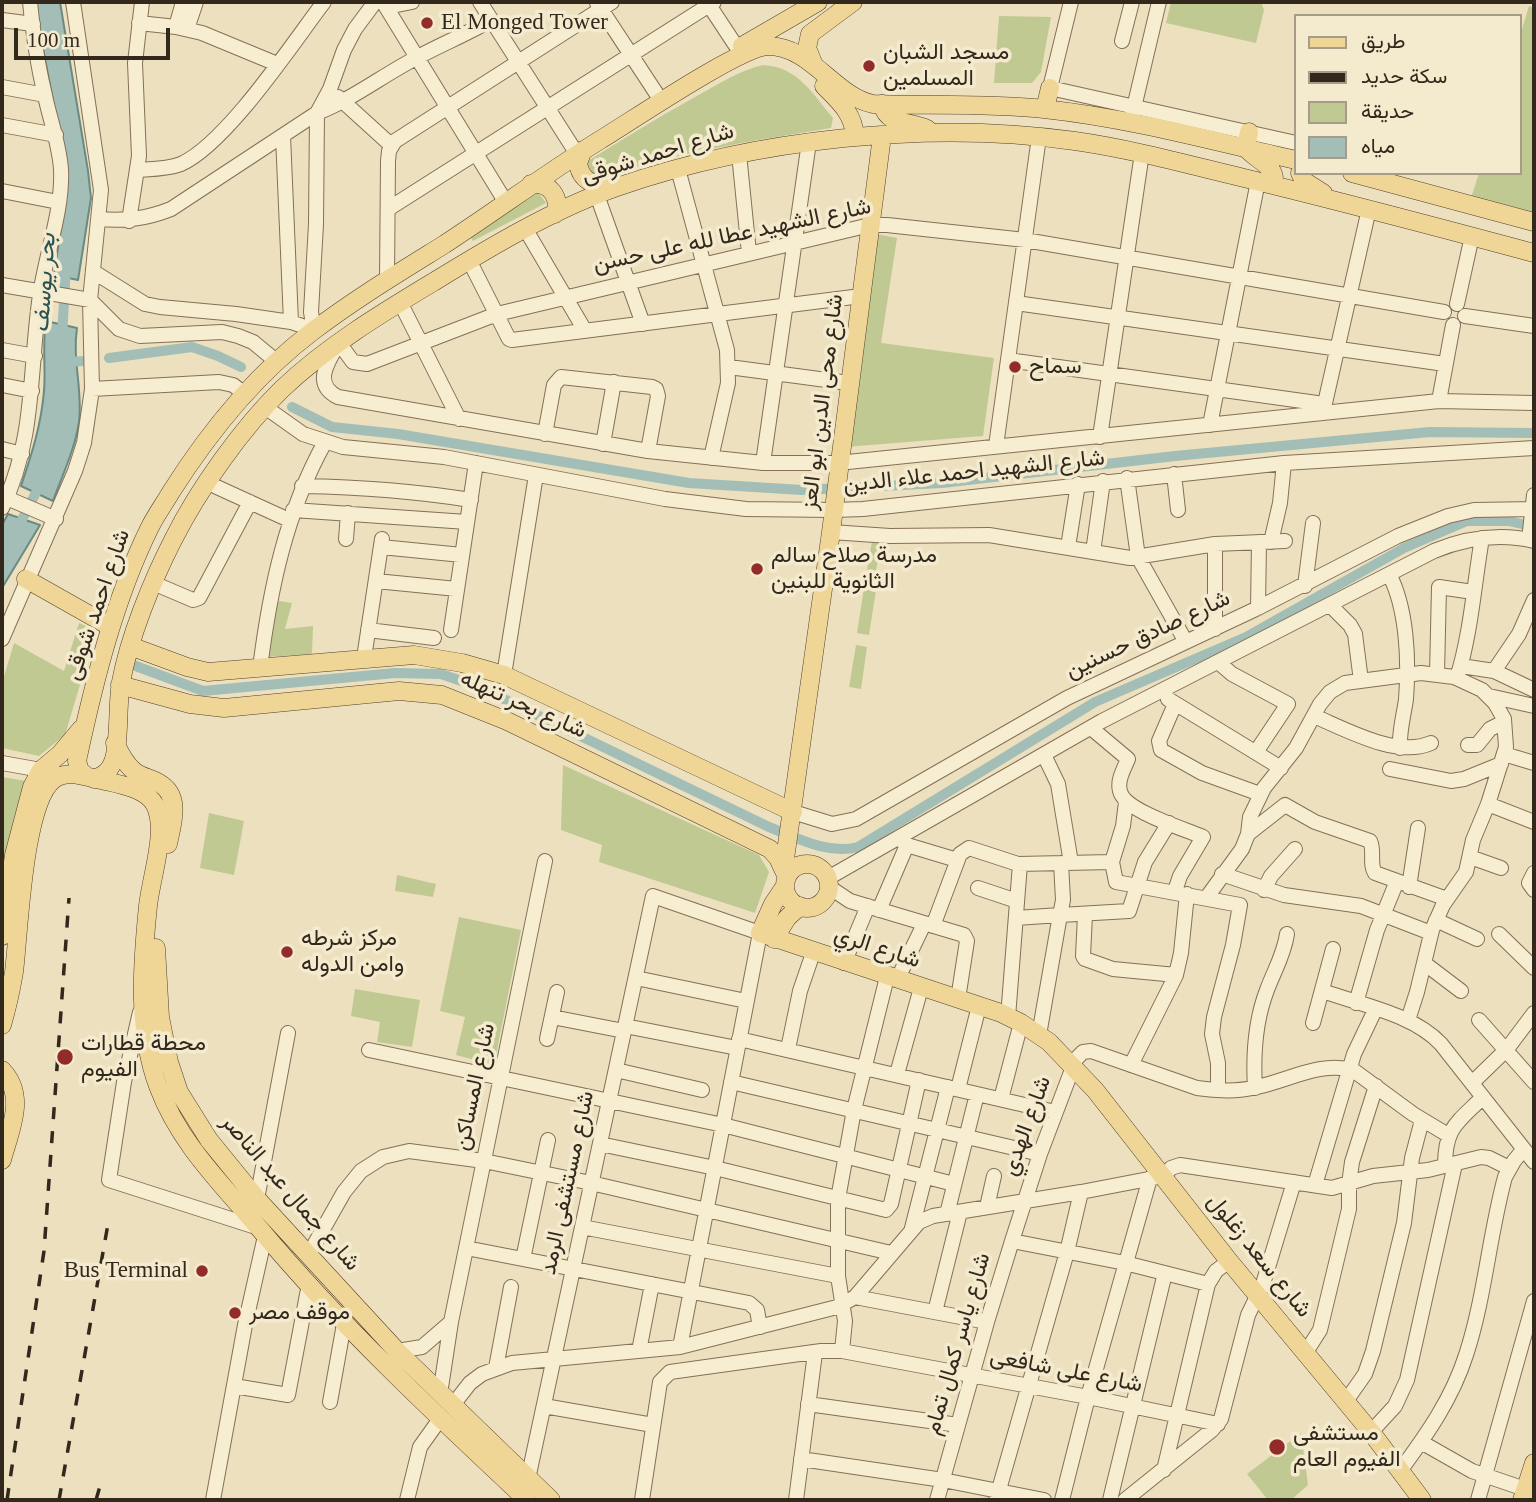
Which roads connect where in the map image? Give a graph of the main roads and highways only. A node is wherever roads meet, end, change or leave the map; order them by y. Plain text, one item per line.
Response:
1 (818, 2) edge
2 (853, 2) edge
3 (814, 65) junction
4 (723, 66) junction
5 (1050, 88) road end
6 (882, 104) junction
7 (1045, 109) junction
8 (934, 134) junction
9 (882, 136) junction
10 (855, 137) junction
11 (1247, 140) junction
12 (580, 152) junction
13 (1294, 158) edge
14 (1301, 175) edge
15 (1359, 175) edge
16 (1266, 183) junction
17 (531, 184) junction
18 (606, 192) junction
19 (1333, 200) junction
20 (555, 215) junction
21 (1534, 222) edge
22 (1534, 253) edge
23 (164, 504) junction
24 (185, 518) junction
25 (150, 526) junction
26 (174, 537) junction
27 (26, 579) road end
28 (111, 627) junction
29 (130, 646) junction
30 (120, 685) junction
31 (85, 723) junction
32 (115, 743) junction
33 (91, 778) junction
34 (172, 798) junction
35 (154, 802) junction
36 (791, 826) junction
37 (769, 849) junction
38 (811, 864) junction
39 (786, 881) junction
40 (800, 906) junction
41 (3, 915) edge
42 (2, 936) edge
43 (767, 936) junction
44 (2, 1025) edge
45 (1074, 1066) joint
46 (2, 1070) edge
47 (2, 1160) edge
48 (444, 1406) junction
49 (1534, 1463) edge
50 (1402, 1474) junction
51 (1524, 1495) edge
52 (527, 1500) edge
53 (551, 1500) edge
54 (1422, 1500) edge
55 (1436, 1500) edge

1 - 4 main road
2 - 3 main road
3 - 4 main road, شارع احمد شوقى
3 - 6 main road, شارع احمد شوقى
4 - 10 main road
4 - 12 main road, شارع احمد شوقى
5 - 7 main road
6 - 7 main road, شارع احمد شوقى
6 - 8 main road
7 - 11 main road, شارع احمد شوقى
8 - 9 main road, شارع احمد شوقى
8 - 16 main road, شارع احمد شوقى
9 - 10 main road, شارع احمد شوقى
9 - 36 main road, شارع محى الدين ابو العز
10 - 18 main road, شارع احمد شوقى
11 - 13 main road, شارع احمد شوقى
11 - 16 main road
12 - 17 main road, شارع احمد شوقى
12 - 18 main road
14 - 19 main road
15 - 21 main road
16 - 19 main road, شارع احمد شوقى
17 - 20 main road
17 - 23 main road, شارع احمد شوقى
18 - 20 main road, شارع احمد شوقى
19 - 22 main road, شارع احمد شوقى
20 - 24 main road, شارع احمد شوقى
23 - 24 main road
23 - 25 main road, شارع احمد شوقى
24 - 26 main road, شارع احمد شوقى
25 - 26 main road
25 - 28 main road, شارع احمد شوقى
26 - 29 main road, شارع احمد شوقى
27 - 28 main road
28 - 31 main road, شارع احمد شوقى
29 - 30 main road, شارع احمد شوقى
29 - 36 main road, شارع بحر تنهله
30 - 32 main road, شارع احمد شوقى
30 - 37 main road, شارع بحر تنهله
31 - 33 main road, شارع احمد شوقى
31 - 41 main road
32 - 33 main road, شارع احمد شوقى
32 - 34 main road
33 - 35 main road
33 - 44 main road
34 - 35 main road
34 - 48 main road, شارع جمال عبد الناصر
35 - 48 main road, شارع جمال عبد الناصر
36 - 37 main road
36 - 38 main road
36 - 39 main road, شارع محى الدين ابو العز
37 - 39 main road
38 - 39 main road
38 - 40 main road
39 - 40 main road
39 - 43 main road
40 - 43 main road
41 - 42 main road
43 - 45 main road, شارع الري
45 - 50 main road, شارع سعد زغلول
46 - 47 main road
48 - 52 main road, شارع جمال عبد الناصر
48 - 53 main road, شارع جمال عبد الناصر
49 - 51 main road
50 - 54 main road, شارع سعد زغلول
50 - 55 main road, شارع سعد زغلول

